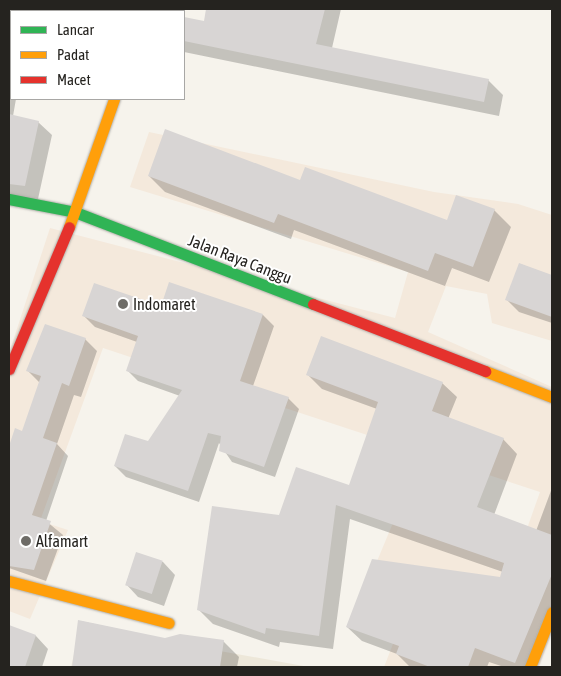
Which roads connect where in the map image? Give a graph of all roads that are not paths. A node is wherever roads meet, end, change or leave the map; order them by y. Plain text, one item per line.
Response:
1 (114, 100) edge
2 (9, 199) edge
3 (75, 212) junction
4 (9, 369) edge
5 (552, 398) edge
6 (9, 581) edge
7 (552, 612) edge
8 (169, 623) dead end
9 (530, 667) edge

1 - 3 main road
2 - 3 main road, Jalan Raya Canggu
3 - 4 main road
3 - 5 main road, Jalan Raya Canggu
6 - 8 main road
7 - 9 main road

